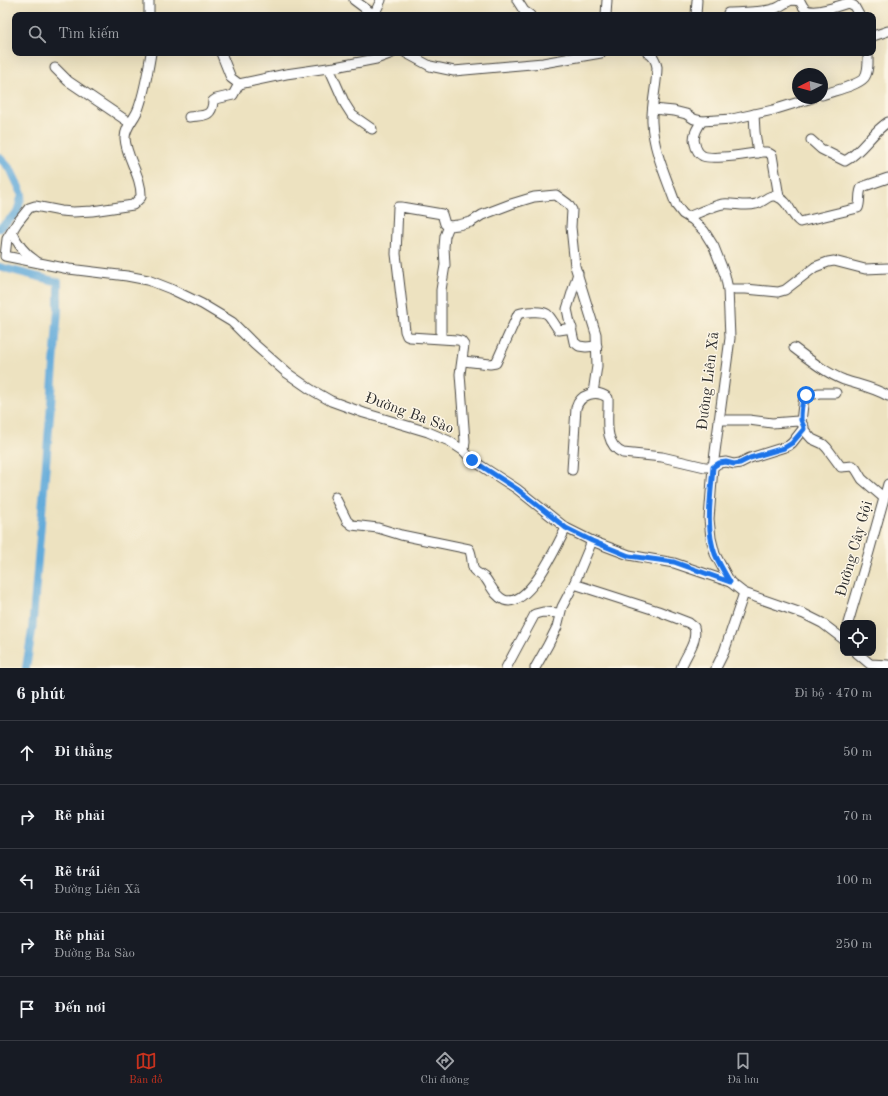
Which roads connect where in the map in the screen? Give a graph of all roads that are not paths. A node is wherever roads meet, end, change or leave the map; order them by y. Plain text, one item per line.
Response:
1 (149, 0) edge
2 (354, 0) edge
3 (381, 0) edge
4 (517, 0) edge
5 (607, 0) edge
6 (697, 0) edge
7 (793, 0) edge
8 (149, 12) edge
9 (370, 12) edge
10 (375, 12) edge
11 (526, 12) edge
12 (606, 12) edge
13 (696, 12) edge
14 (743, 12) edge
15 (858, 12) edge
16 (888, 31) edge
17 (876, 35) edge
18 (151, 56) edge
19 (222, 56) edge
20 (384, 56) edge
21 (412, 56) edge
22 (584, 56) edge
23 (653, 56) edge
24 (868, 56) edge
25 (55, 68) dead end
26 (329, 68) junction
27 (239, 84) junction
28 (828, 93) edge
29 (792, 104) edge
30 (653, 109) junction
31 (754, 114) junction
32 (190, 117) dead end
33 (702, 121) junction
34 (888, 122) edge
35 (130, 123) junction
36 (372, 129) dead end
37 (811, 140) dead end
38 (758, 153) junction
39 (888, 178) edge
40 (779, 197) junction
41 (688, 217) junction
42 (449, 226) junction
43 (12, 231) junction
44 (40, 264) junction
45 (888, 268) edge
46 (578, 273) junction
47 (728, 289) junction
48 (572, 328) junction
49 (440, 338) junction
50 (597, 346) junction
51 (794, 348) dead end
52 (463, 361) junction
53 (593, 393) junction
54 (836, 393) dead end
55 (888, 396) edge
56 (719, 420) junction
57 (802, 426) junction
58 (464, 451) junction
59 (713, 467) junction
60 (572, 470) dead end
61 (888, 484) edge
62 (335, 496) dead end
63 (884, 498) junction
64 (566, 528) junction
65 (592, 541) junction
66 (730, 582) junction
67 (574, 584) junction
68 (744, 592) junction
69 (560, 613) junction
70 (849, 620) edge
71 (840, 637) edge
72 (859, 656) edge
73 (888, 665) edge
74 (870, 666) edge
75 (506, 668) edge
76 (535, 668) edge
77 (681, 668) edge
78 (716, 668) edge

1 - 8 street
2 - 9 street
3 - 10 street
4 - 11 street
5 - 12 street
6 - 13 street
7 - 14 street
7 - 15 street
16 - 17 street
18 - 35 street
19 - 27 street
20 - 26 street
21 - 22 street
23 - 30 street, Đường Liên Xã
24 - 28 street
25 - 35 street
26 - 27 street
26 - 36 street
27 - 32 street
29 - 31 street
30 - 33 street
30 - 41 street, Đường Liên Xã
31 - 33 street
31 - 38 street
33 - 38 street
34 - 37 street
35 - 43 street
38 - 40 street
39 - 40 street
40 - 41 street
41 - 47 street, Đường Liên Xã
42 - 46 street
42 - 49 street
42 - 49 street
43 - 44 street
43 - 44 street, Đường Ba Sào
44 - 58 street, Đường Ba Sào
45 - 47 street
46 - 48 street
46 - 50 street
47 - 56 street, Đường Liên Xã
48 - 50 street
48 - 52 street
49 - 52 street
50 - 53 street
51 - 55 street
52 - 58 street
53 - 59 street
53 - 60 street
54 - 57 street
56 - 57 street
56 - 59 street, Đường Liên Xã
57 - 59 street
57 - 63 street
58 - 64 street, Đường Ba Sào
59 - 66 street, Đường Liên Xã
61 - 63 street, Đường Cây Gội
62 - 64 street
63 - 70 street, Đường Cây Gội
64 - 65 street, Đường Ba Sào
65 - 66 street, Đường Ba Sào
65 - 67 street
66 - 68 street, Đường Liên Xã
67 - 69 street
67 - 77 street
68 - 71 street, Đường Liên Xã
68 - 78 street
69 - 75 street
69 - 76 street
72 - 74 street
73 - 74 street

